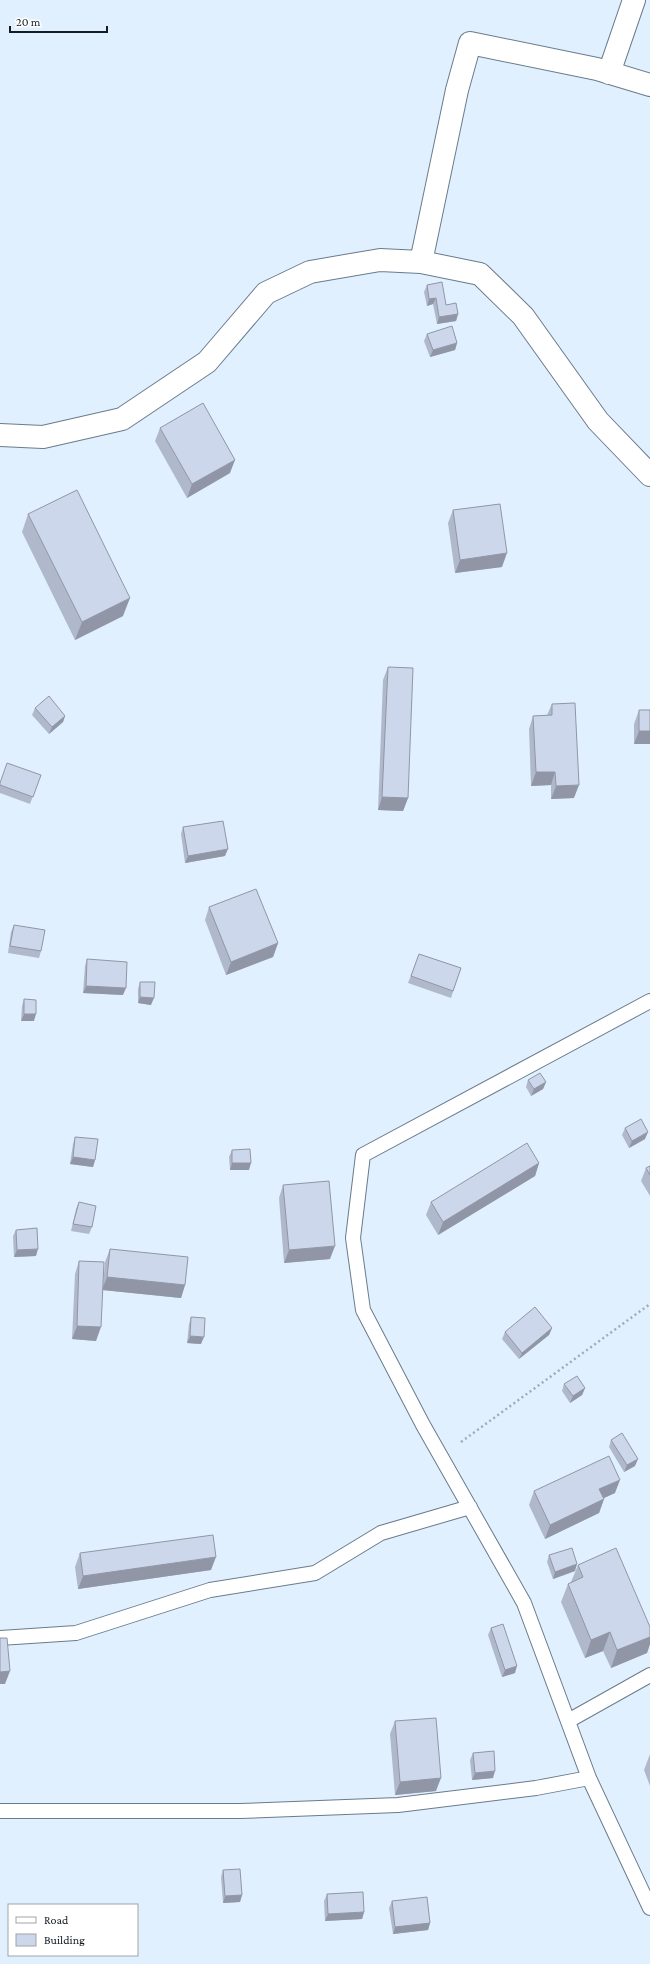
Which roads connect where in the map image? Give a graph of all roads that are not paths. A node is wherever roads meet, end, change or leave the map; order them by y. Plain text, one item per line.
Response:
1 (634, 0) edge
2 (609, 72) junction
3 (650, 85) edge
4 (421, 262) junction
5 (0, 435) edge
6 (650, 475) edge
7 (650, 1001) edge
8 (470, 1507) junction
9 (0, 1638) edge
10 (650, 1675) edge
11 (568, 1721) junction
12 (590, 1778) junction
13 (0, 1811) edge
14 (650, 1908) edge

1 - 2 street
2 - 3 street
2 - 4 street
4 - 5 street
4 - 6 street
7 - 8 lane
8 - 9 lane
8 - 11 lane
10 - 11 lane
11 - 12 lane
12 - 13 lane
12 - 14 lane

